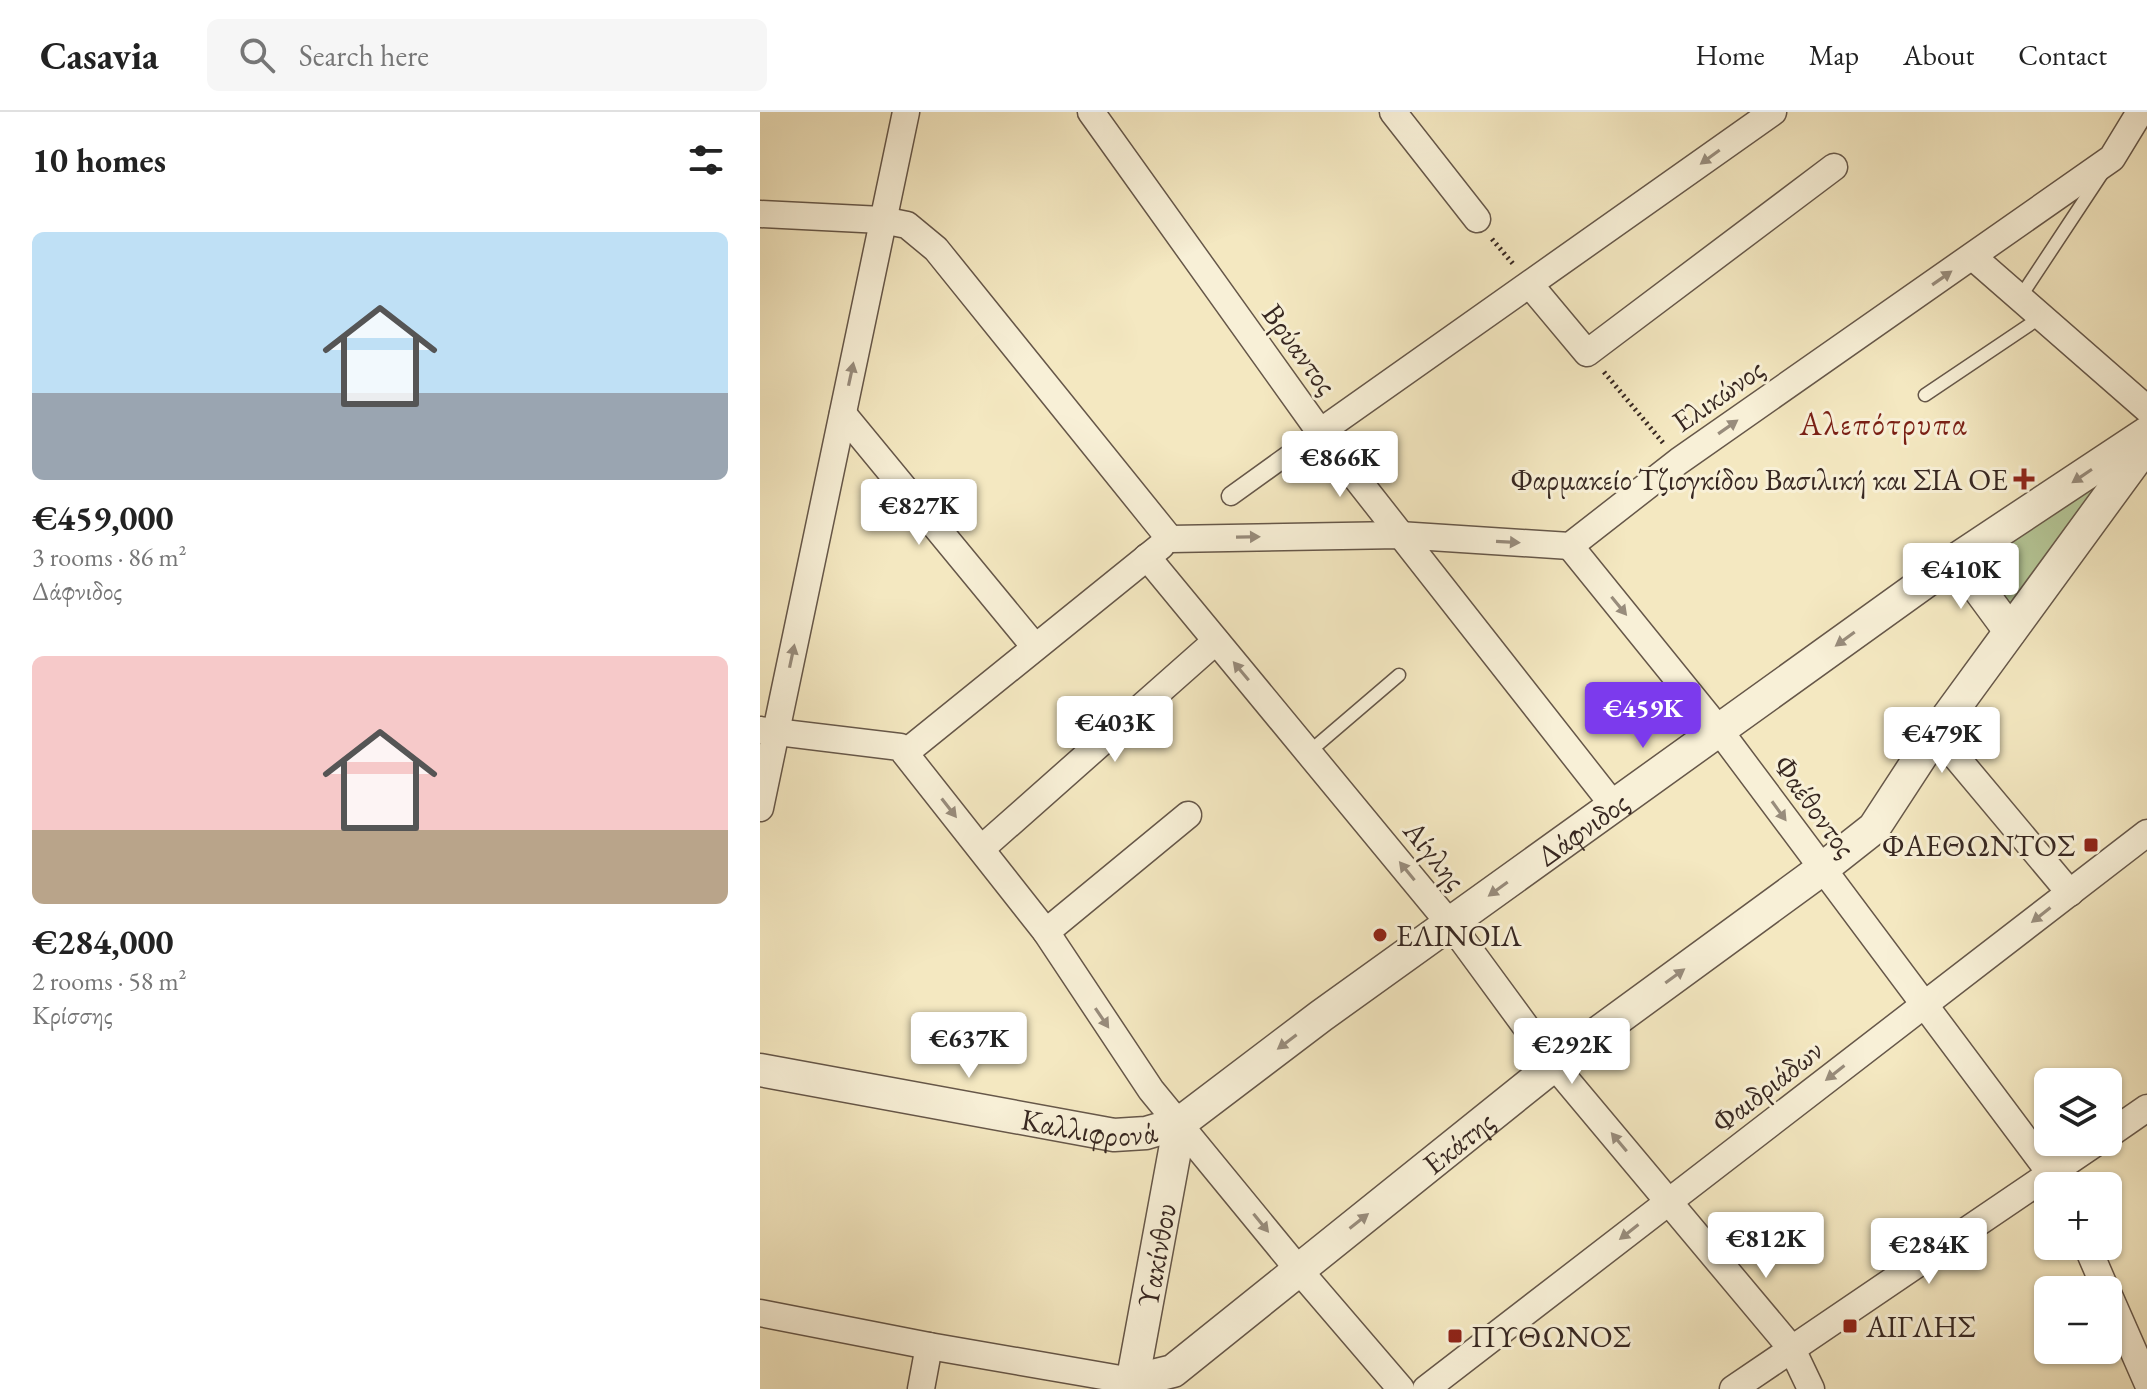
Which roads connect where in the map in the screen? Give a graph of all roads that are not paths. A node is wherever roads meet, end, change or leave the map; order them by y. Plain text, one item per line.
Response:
1 (906, 112) edge
2 (1091, 112) edge
3 (1393, 112) edge
4 (1773, 112) edge
5 (2140, 112) edge
6 (2112, 158) junction
7 (1834, 167) dead end
8 (760, 214) edge
9 (1477, 219) road end
10 (882, 220) junction
11 (1973, 257) junction
12 (1531, 286) junction
13 (2019, 299) junction
14 (2041, 317) junction
15 (1925, 395) dead end
16 (2147, 409) edge
17 (843, 414) junction
18 (1320, 432) junction
19 (2147, 433) edge
20 (2147, 444) edge
21 (1231, 496) dead end
22 (1399, 535) junction
23 (1170, 539) junction
24 (1570, 546) junction
25 (1147, 557) junction
26 (1957, 559) junction
27 (2010, 631) junction
28 (1216, 641) junction
29 (1035, 647) junction
30 (1399, 675) dead end
31 (1719, 730) junction
32 (768, 731) edge
33 (1936, 733) junction
34 (903, 750) junction
35 (1309, 752) junction
36 (1614, 806) junction
37 (760, 808) edge
38 (1188, 815) dead end
39 (2147, 833) edge
40 (981, 849) junction
41 (1822, 869) junction
42 (2070, 893) junction
43 (1450, 924) junction
44 (1046, 932) junction
45 (1925, 1004) junction
46 (1554, 1065) junction
47 (760, 1070) edge
48 (2147, 1108) edge
49 (1180, 1123) junction
50 (2122, 1125) edge
51 (2082, 1156) edge
52 (2049, 1172) edge
53 (2064, 1172) edge
54 (2034, 1193) edge
55 (1669, 1201) junction
56 (1298, 1269) junction
57 (760, 1313) edge
58 (2122, 1326) edge
59 (929, 1346) junction
60 (1792, 1349) junction
61 (2147, 1382) edge
62 (1132, 1385) edge
63 (921, 1389) edge
64 (1401, 1389) edge
65 (1426, 1389) edge
66 (1733, 1389) edge
67 (1811, 1389) edge

1 - 10 street
2 - 18 street, Βρύαντος
3 - 9 street
4 -> 12 street
5 - 6 street, Ελικώνος
6 - 11 street, Ελικώνος
6 - 13 lane
7 - 12 street
8 - 10 street
17 -> 10 street
10 - 23 street
11 - 13 street
24 -> 11 street, Ελικώνος
12 - 18 street
13 - 14 street
14 - 15 lane
14 - 16 street
17 - 29 street
32 -> 17 street
18 - 21 street
18 - 22 street, Βρύαντος
19 -> 26 street, Δάφνιδος
20 - 27 street, Εκάτης
23 -> 22 street
22 -> 24 street
22 - 36 street, Βρύαντος
23 - 25 street
24 -> 31 street, Φαέθοντος
25 - 28 street, Αίγλης
25 - 29 street
26 - 27 street
26 -> 31 street, Δάφνιδος
27 - 33 street, Εκάτης
35 -> 28 street, Αίγλης
28 - 40 street
29 - 34 street
30 - 35 lane
31 - 36 street, Δάφνιδος
31 -> 41 street, Φαέθοντος
32 - 34 street
32 - 37 street
33 - 41 street, Εκάτης
33 - 42 street
34 -> 40 street
43 -> 35 street, Αίγλης
36 -> 43 street, Δάφνιδος
38 - 44 street
39 - 42 street, Φαιδριάδων
40 - 44 street
41 - 45 street, Φαέθοντος
46 -> 41 street, Εκάτης
42 -> 45 street, Φαιδριάδων
43 - 46 street, Αίγλης
43 -> 49 street, Δάφνιδος
44 -> 49 street
45 - 52 street, Φαέθοντος
45 -> 55 street, Φαιδριάδων
55 -> 46 street, Αίγλης
56 -> 46 street, Εκάτης
47 - 49 street, Καλλιφρονά
48 - 50 street
49 -> 56 street
49 - 62 street, Υακίνθου
51 - 53 street
54 - 60 street
55 - 60 street, Αίγλης
55 -> 65 street, Φαιδριάδων
56 - 62 street, Εκάτης
56 - 64 street
57 - 59 street
58 - 61 street
59 - 62 street
59 - 63 street
60 - 66 street
60 - 67 street, Αίγλης

